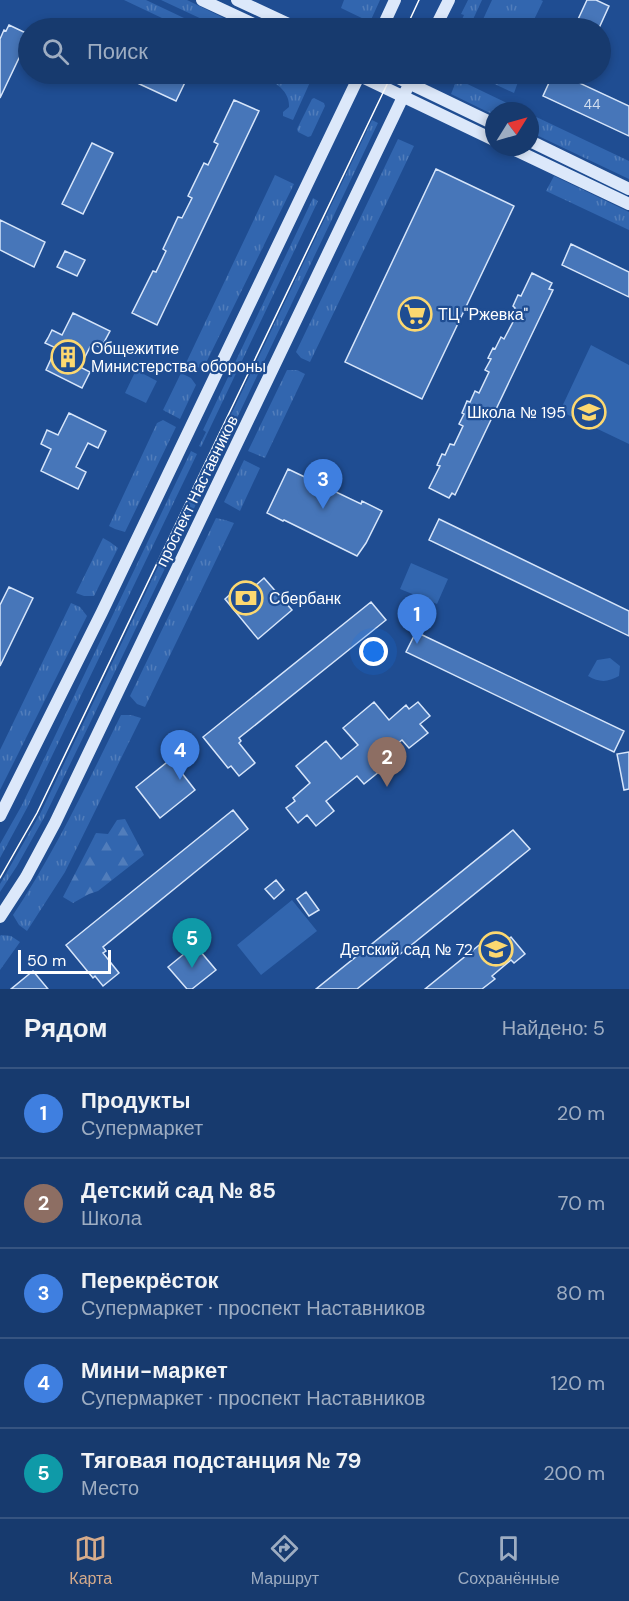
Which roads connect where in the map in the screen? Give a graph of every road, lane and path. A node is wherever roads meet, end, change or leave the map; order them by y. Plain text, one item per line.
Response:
1 (202, 0) edge
2 (237, 0) edge
3 (395, 0) edge
4 (449, 0) edge
5 (241, 18) edge
6 (276, 18) edge
7 (387, 18) edge
8 (440, 18) edge
9 (353, 84) edge
10 (378, 84) edge
11 (408, 84) edge
12 (422, 84) edge
13 (403, 96) junction
14 (485, 119) edge
15 (485, 136) edge
16 (539, 145) edge
17 (528, 156) edge
18 (629, 189) edge
19 (629, 204) edge
20 (0, 816) edge
21 (0, 917) edge

1 - 5 main road
2 - 6 main road
3 - 7 main road
4 - 8 main road
9 - 20 main road, проспект Наставников
10 - 13 main road
11 - 13 main road, проспект Наставников
12 - 14 main road
13 - 15 main road
13 - 21 main road, проспект Наставников
16 - 18 main road
17 - 19 main road

